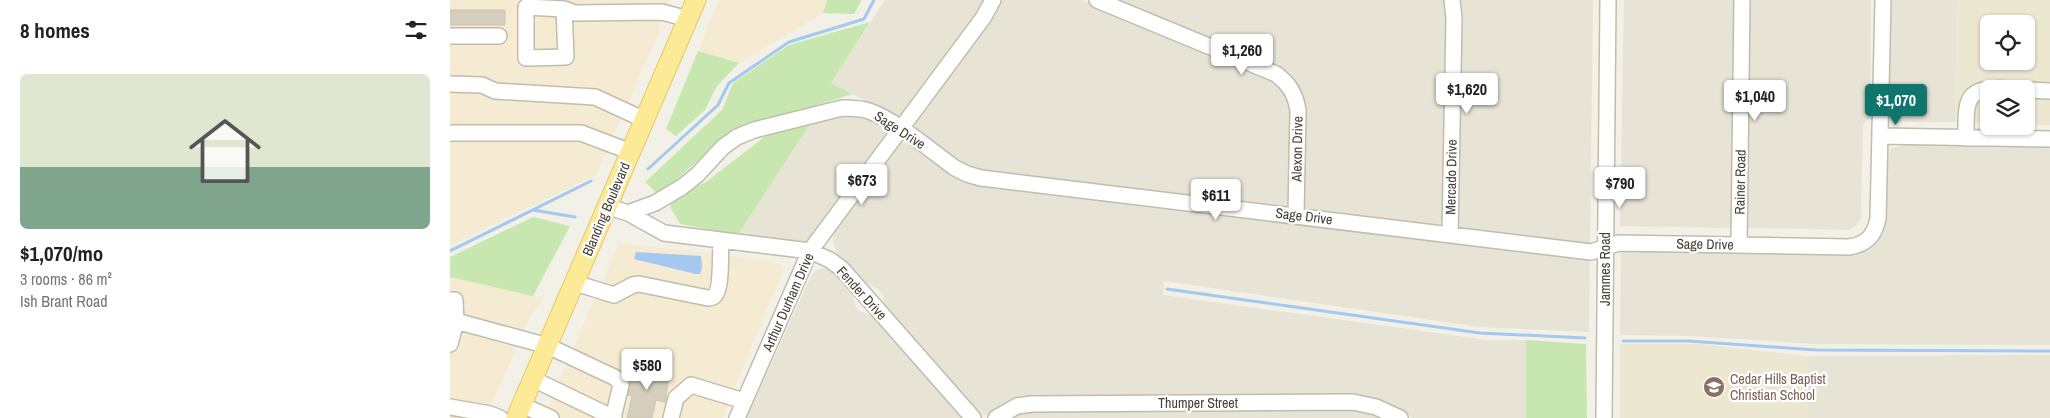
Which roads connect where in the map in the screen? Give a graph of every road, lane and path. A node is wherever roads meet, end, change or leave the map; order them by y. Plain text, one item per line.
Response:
1 (696, 0) edge
2 (993, 0) edge
3 (1097, 0) edge
4 (1452, 0) edge
5 (1608, 0) edge
6 (1742, 0) edge
7 (1883, 0) edge
8 (526, 4) edge
9 (564, 9) junction
10 (688, 19) junction
11 (450, 36) edge
12 (499, 36) dead end
13 (450, 84) edge
14 (1980, 90) edge
15 (2035, 90) edge
16 (2050, 91) edge
17 (645, 120) junction
18 (901, 129) junction
19 (450, 133) edge
20 (1881, 136) junction
21 (1966, 138) junction
22 (2050, 139) edge
23 (631, 152) junction
24 (606, 206) junction
25 (628, 214) junction
26 (1296, 215) junction
27 (1450, 234) junction
28 (721, 240) junction
29 (1739, 244) junction
30 (1605, 247) junction
31 (810, 251) junction
32 (575, 283) junction
33 (453, 300) edge
34 (456, 322) junction
35 (450, 344) edge
36 (548, 346) junction
37 (533, 379) junction
38 (744, 401) junction
39 (450, 406) edge
40 (519, 412) edge
41 (500, 418) edge
42 (551, 418) edge
43 (613, 418) edge
44 (670, 418) edge
45 (737, 418) edge
46 (972, 418) edge
47 (996, 418) edge
48 (1400, 418) edge
49 (1604, 418) edge

1 - 10 main road, Blanding Boulevard
2 - 18 street, Arthur Durham Drive
3 - 26 street, Alexon Drive
4 - 27 street, Mercado Drive
5 - 30 street, Jammes Road
6 - 29 street, Rainer Road
7 - 20 street
8 - 9 street
8 - 9 street
9 - 10 street
10 - 17 main road, Blanding Boulevard
11 - 12 street
13 - 17 street
14 - 21 street
15 - 16 street
17 - 23 main road, Blanding Boulevard
18 - 25 street, Sage Drive
18 - 26 street, Sage Drive
18 - 31 street, Arthur Durham Drive
19 - 23 street
20 - 21 street
20 - 29 street, Sage Drive
21 - 22 street
23 - 24 main road, Blanding Boulevard
24 - 25 street
24 - 32 main road, Blanding Boulevard
25 - 28 street, Fender Drive
26 - 27 street, Sage Drive
27 - 30 street, Sage Drive
28 - 31 street, Fender Drive
28 - 32 street
29 - 30 street, Sage Drive
30 - 49 street, Jammes Road
31 - 38 street, Arthur Durham Drive
31 - 46 street, Fender Drive
32 - 36 main road, Blanding Boulevard
33 - 34 street
34 - 35 street
34 - 36 street
36 - 37 main road, Blanding Boulevard
36 - 43 street
37 - 40 main road, Blanding Boulevard
37 - 43 street
38 - 44 street
38 - 45 street, Arthur Durham Drive
39 - 41 street
40 - 42 street
47 - 48 street, Thumper Street

